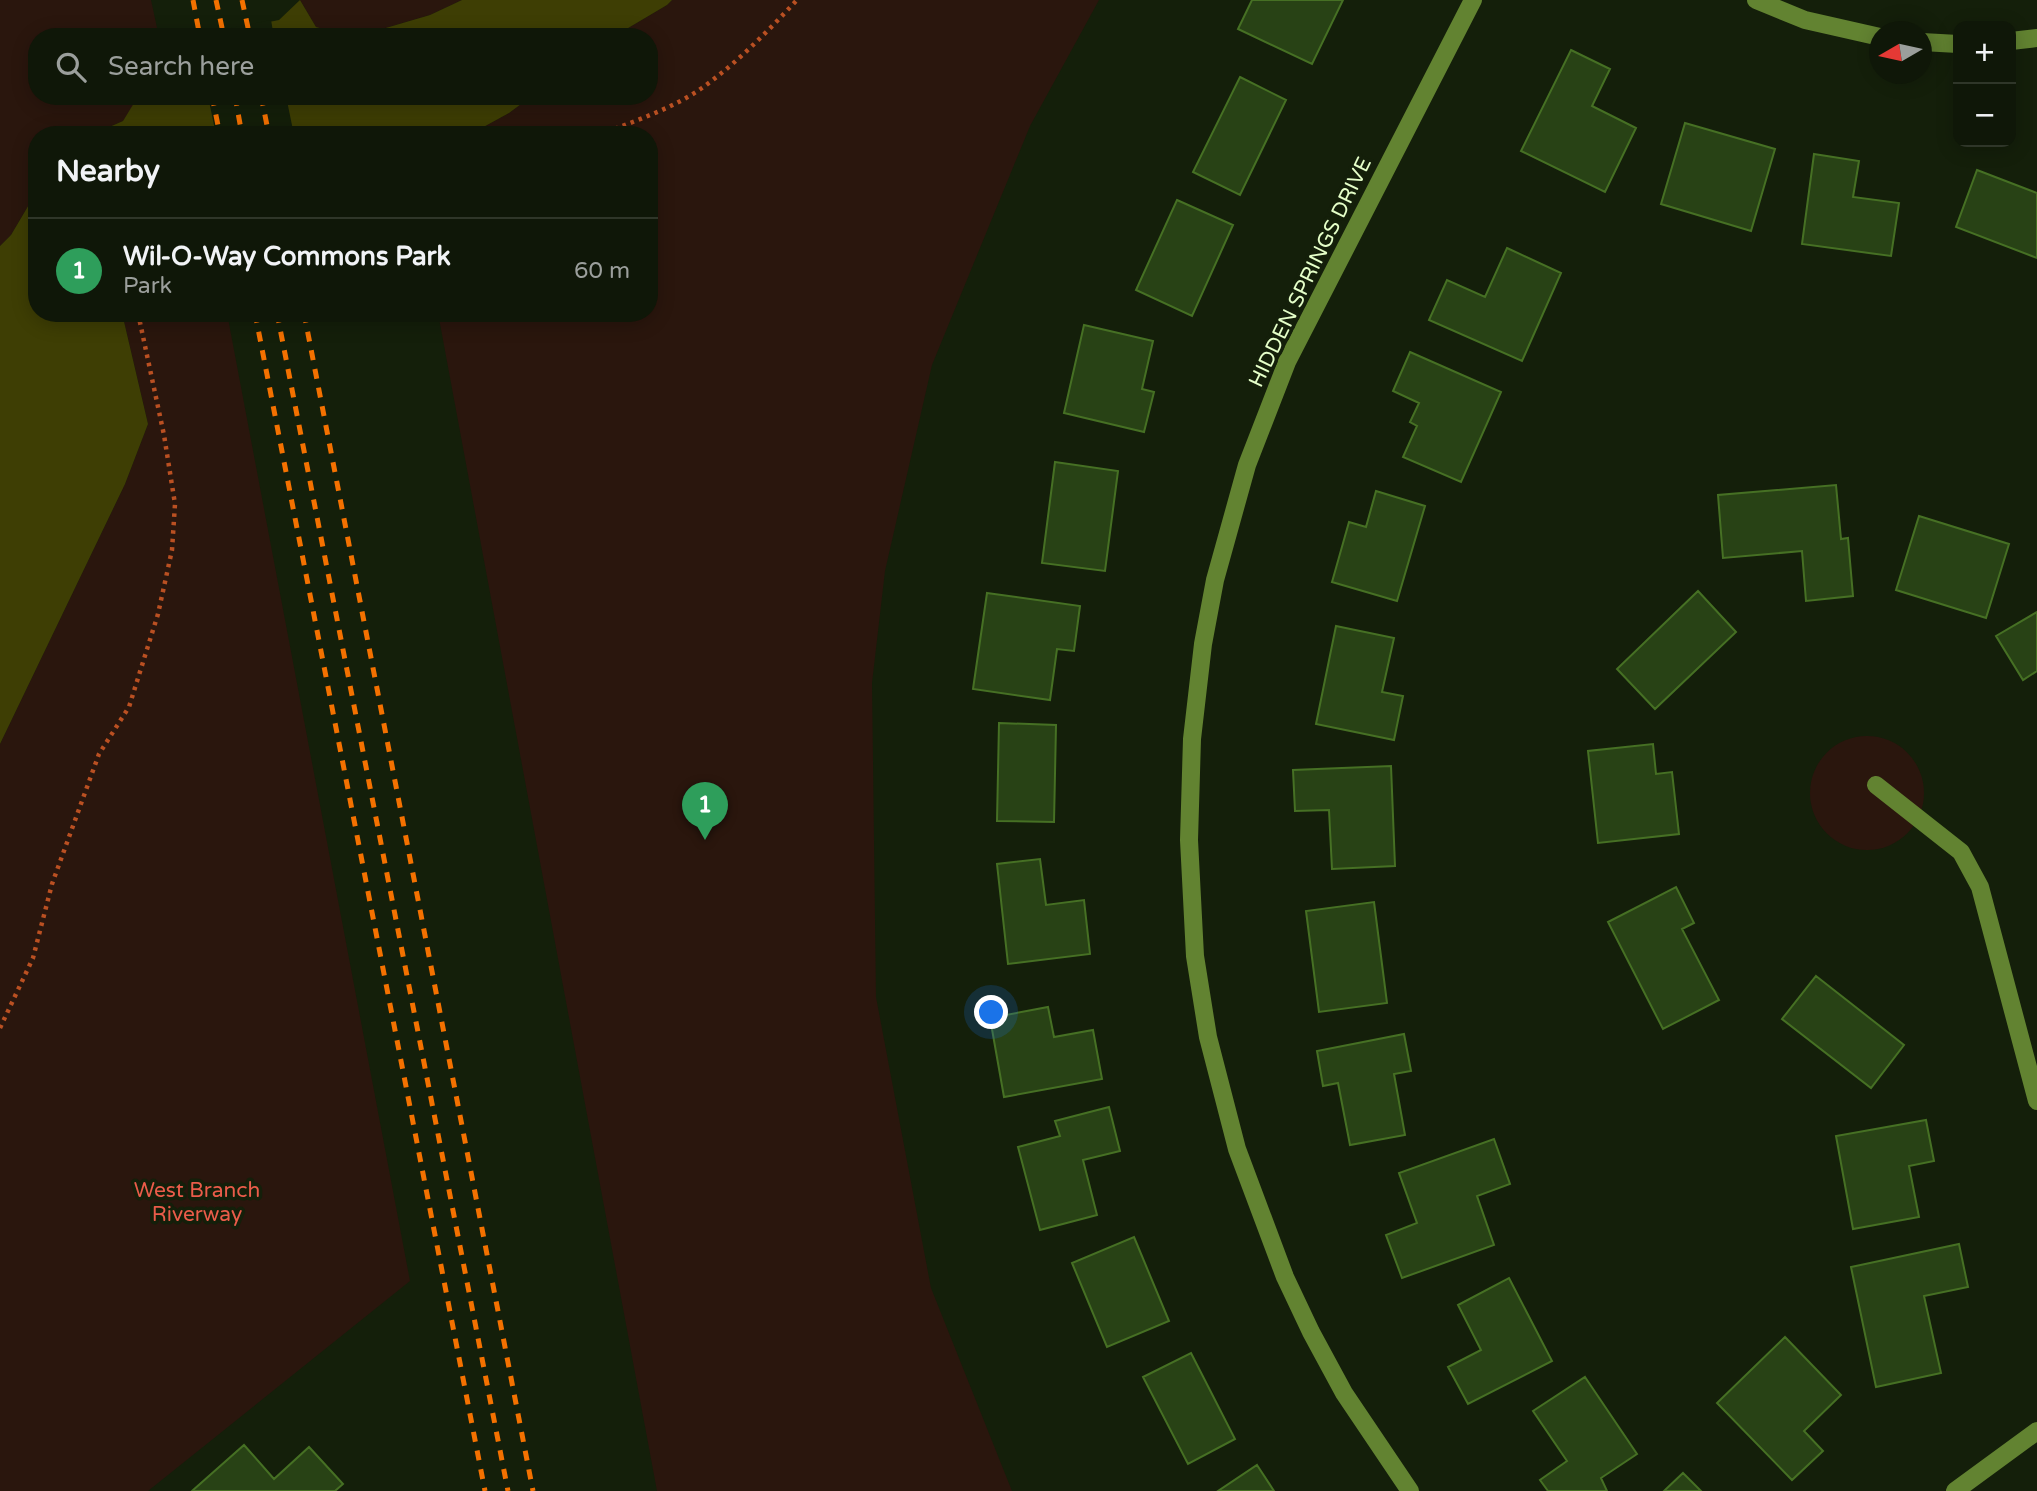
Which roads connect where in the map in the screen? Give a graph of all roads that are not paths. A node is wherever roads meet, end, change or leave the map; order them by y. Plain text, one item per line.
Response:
1 (1472, 0) edge
2 (1756, 0) edge
3 (1869, 35) edge
4 (2037, 38) edge
5 (2016, 40) edge
6 (1932, 43) edge
7 (1953, 44) edge
8 (1876, 785) dead end
9 (2037, 1101) edge
10 (2037, 1431) edge
11 (1409, 1491) edge
12 (1955, 1491) edge

1 - 11 street, HIDDEN SPRINGS DRIVE
2 - 3 street
4 - 5 street
6 - 7 street
8 - 9 street
10 - 12 street

